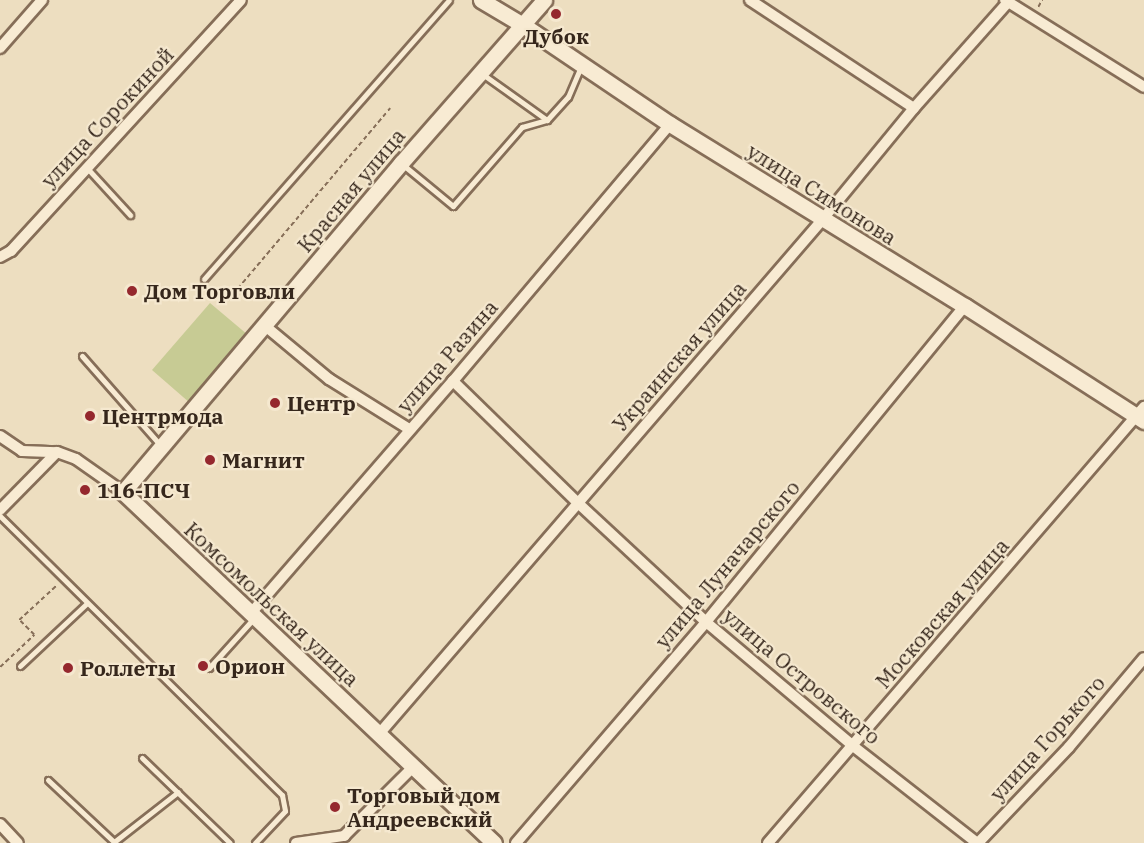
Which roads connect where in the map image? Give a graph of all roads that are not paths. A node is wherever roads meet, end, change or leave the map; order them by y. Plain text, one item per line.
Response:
1 (42, 0) edge
2 (241, 0) edge
3 (449, 0) edge
4 (481, 0) edge
5 (544, 0) edge
6 (750, 0) edge
7 (1007, 1) edge
8 (523, 25) junction
9 (0, 48) edge
10 (581, 66) junction
11 (479, 72) junction
12 (1144, 87) edge
13 (915, 108) junction
14 (547, 120) junction
15 (670, 124) junction
16 (401, 163) junction
17 (87, 168) junction
18 (130, 215) dead end
19 (822, 220) junction
20 (0, 257) edge
21 (204, 279) dead end
22 (965, 306) junction
23 (264, 325) junction
24 (82, 356) dead end
25 (453, 381) junction
26 (1142, 415) edge
27 (409, 429) junction
28 (0, 436) edge
29 (162, 447) junction
30 (57, 452) junction
31 (123, 492) junction
32 (578, 503) junction
33 (0, 510) edge
34 (0, 516) edge
35 (86, 604) junction
36 (254, 614) junction
37 (706, 622) junction
38 (1144, 658) edge
39 (20, 666) dead end
40 (209, 668) dead end
41 (379, 734) junction
42 (853, 746) junction
43 (142, 758) dead end
44 (413, 767) junction
45 (48, 780) dead end
46 (178, 792) junction
47 (0, 824) edge
48 (333, 841) edge
49 (18, 843) edge
50 (230, 843) edge
51 (255, 843) edge
52 (296, 843) edge
53 (494, 843) edge
54 (516, 843) edge
55 (768, 843) edge
56 (978, 843) edge

1 - 9 street
2 - 17 street, улица Сорокиной
3 - 21 lane
4 - 8 street, улица Симонова
5 - 8 street, Красная улица
6 - 13 street
7 - 12 street
7 - 13 street, Украинская улица
8 - 10 street, улица Симонова
8 - 11 street, Красная улица
10 - 14 lane
10 - 15 street, улица Симонова
11 - 14 lane
11 - 16 street, Красная улица
13 - 19 street, Украинская улица
14 - 16 lane
15 - 19 street, улица Симонова
15 - 25 street, улица Разина
16 - 23 street, Красная улица
17 - 18 lane
17 - 20 street, улица Сорокиной
19 - 22 street, улица Симонова
19 - 32 street, Украинская улица
22 - 26 street, улица Симонова
22 - 37 street, улица Луначарского
23 - 27 street
23 - 29 street, Красная улица
24 - 29 lane
25 - 27 street, улица Разина
25 - 32 street, улица Островского
26 - 42 street, Московская улица
27 - 36 street, улица Разина
28 - 30 street, Комсомольская улица
29 - 31 street, Красная улица
30 - 31 street, Комсомольская улица
30 - 33 street
31 - 36 street, Комсомольская улица
32 - 37 street, улица Островского
32 - 41 street, Украинская улица
34 - 35 lane
35 - 39 lane
35 - 51 lane
36 - 40 lane
36 - 41 street, Комсомольская улица
37 - 42 street, улица Островского
37 - 54 street, улица Луначарского
38 - 56 street, улица Горького
41 - 44 street, Комсомольская улица
42 - 55 street, Московская улица
42 - 56 street, улица Островского
43 - 46 lane
44 - 48 street
44 - 53 street, Комсомольская улица
45 - 46 lane
46 - 50 lane
47 - 49 street
48 - 52 street

